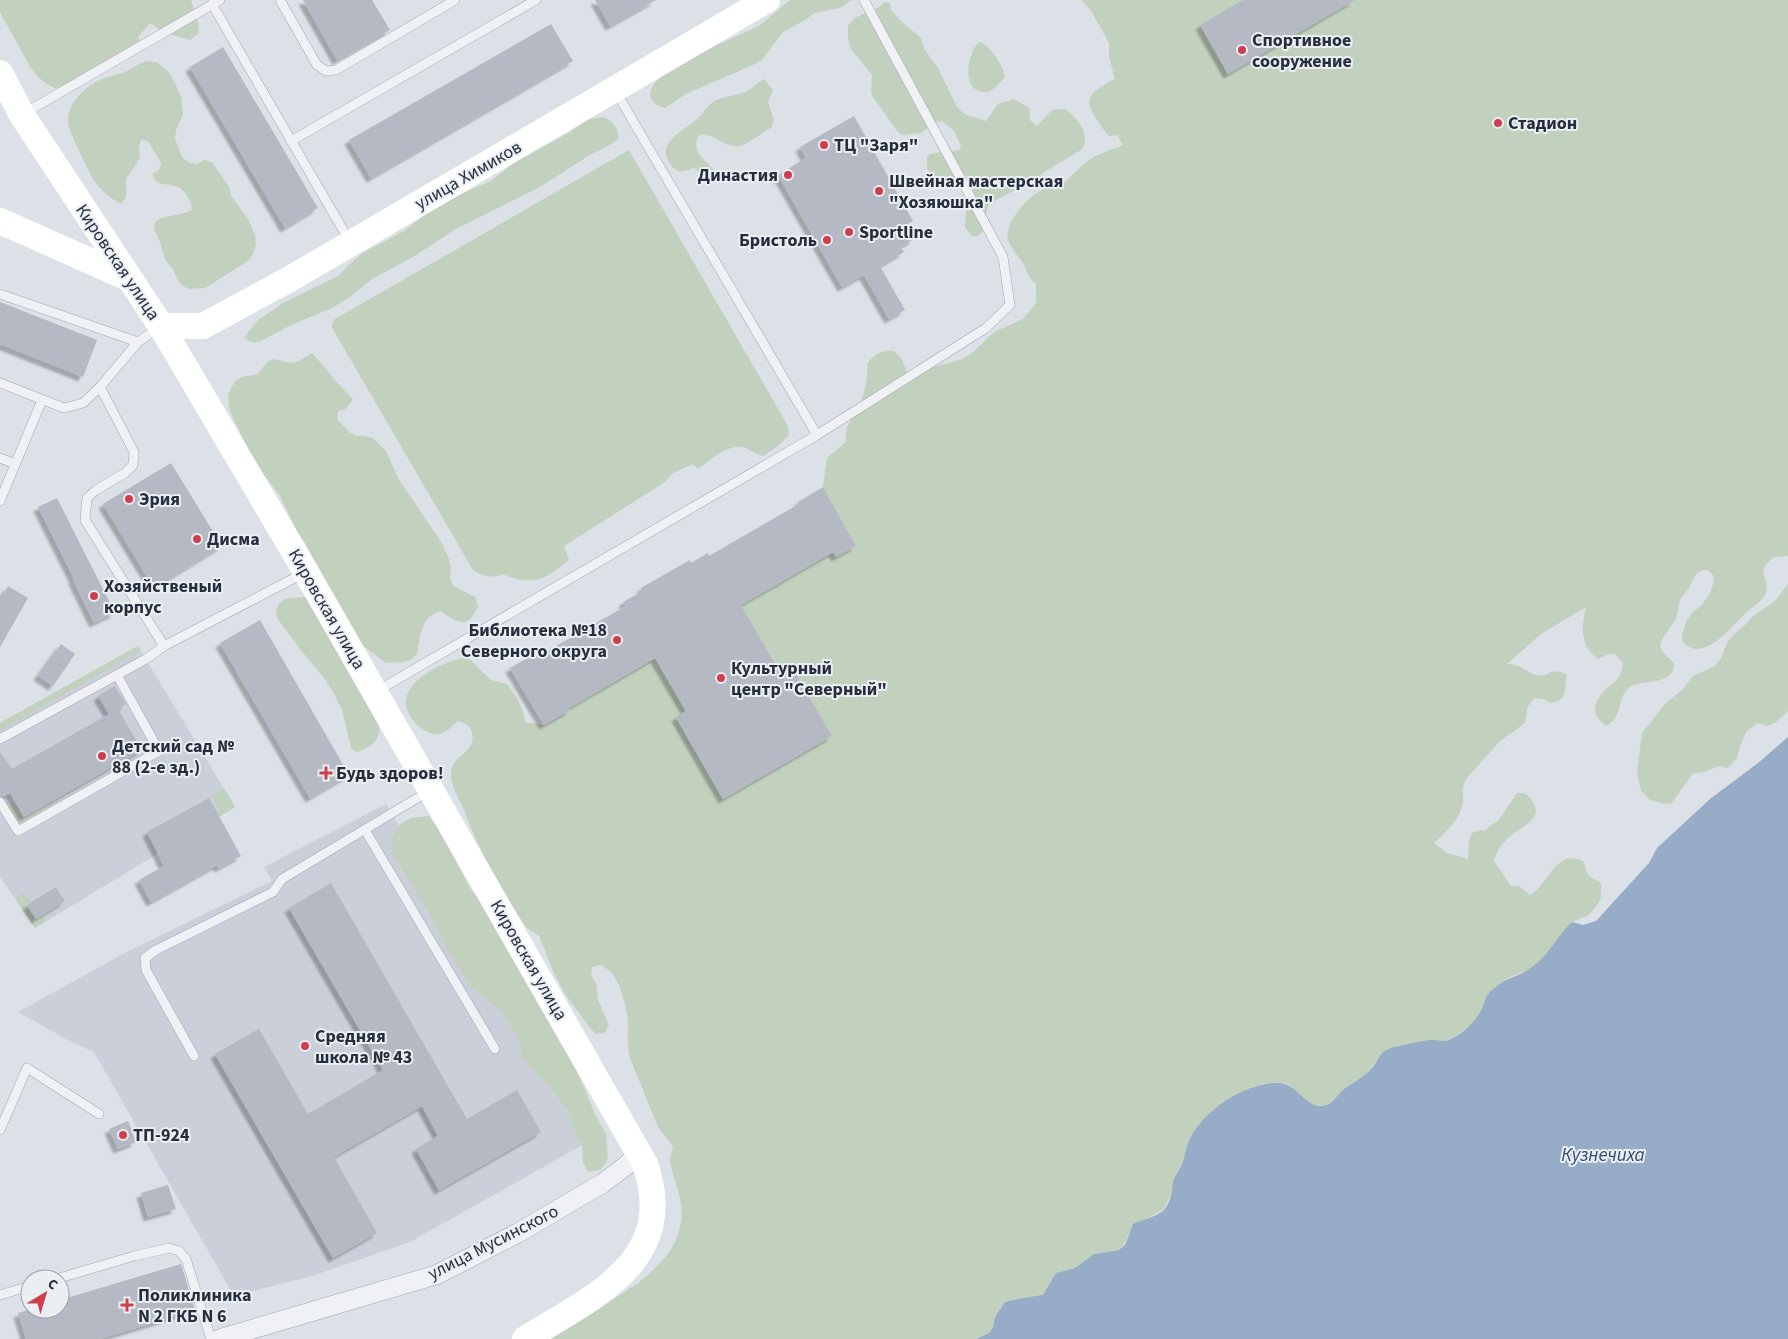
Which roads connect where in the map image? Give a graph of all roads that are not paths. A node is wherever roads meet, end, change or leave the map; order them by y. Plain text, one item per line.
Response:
1 (280, 0) edge
2 (455, 0) edge
3 (536, 0) edge
4 (767, 0) edge
5 (864, 0) edge
6 (215, 2) edge
7 (0, 73) edge
8 (614, 89) junction
9 (22, 115) junction
10 (291, 141) junction
11 (0, 221) edge
12 (351, 244) junction
13 (128, 278) junction
14 (0, 294) edge
15 (161, 326) junction
16 (138, 342) junction
17 (0, 383) edge
18 (100, 387) junction
19 (42, 400) junction
20 (817, 436) junction
21 (0, 458) edge
22 (16, 464) junction
23 (0, 501) edge
24 (306, 572) junction
25 (164, 646) junction
26 (117, 675) junction
27 (374, 693) junction
28 (0, 739) edge
29 (431, 790) junction
30 (0, 802) edge
31 (365, 830) junction
32 (495, 1050) dead end
33 (194, 1056) dead end
34 (99, 1114) dead end
35 (0, 1130) edge
36 (640, 1152) junction
37 (70, 1275) edge
38 (20, 1289) edge
39 (0, 1295) edge
40 (211, 1339) edge
41 (219, 1339) edge
42 (525, 1339) edge

1 - 2 lane
3 - 10 lane
4 - 8 street, улица Химиков
5 - 20 lane
6 - 9 lane
6 - 10 lane
7 - 9 street, Кировская улица
8 - 12 street, улица Химиков
8 - 20 lane
9 - 13 street, Кировская улица
10 - 12 lane
11 - 13 street
12 - 15 street, улица Химиков
13 - 15 street, Кировская улица
14 - 16 lane
15 - 16 lane
15 - 24 street, Кировская улица
16 - 18 lane
17 - 19 lane
18 - 19 lane
18 - 25 lane
19 - 22 lane
20 - 27 lane
21 - 22 lane
22 - 23 lane
24 - 25 lane
24 - 27 street, Кировская улица
25 - 26 lane
26 - 28 lane
26 - 30 lane
27 - 29 street, Кировская улица
29 - 31 lane
29 - 36 street, Кировская улица
31 - 32 lane
31 - 33 lane
34 - 35 lane
36 - 41 street, улица Мусинского
36 - 42 street, Кировская улица
37 - 40 lane
38 - 39 lane

